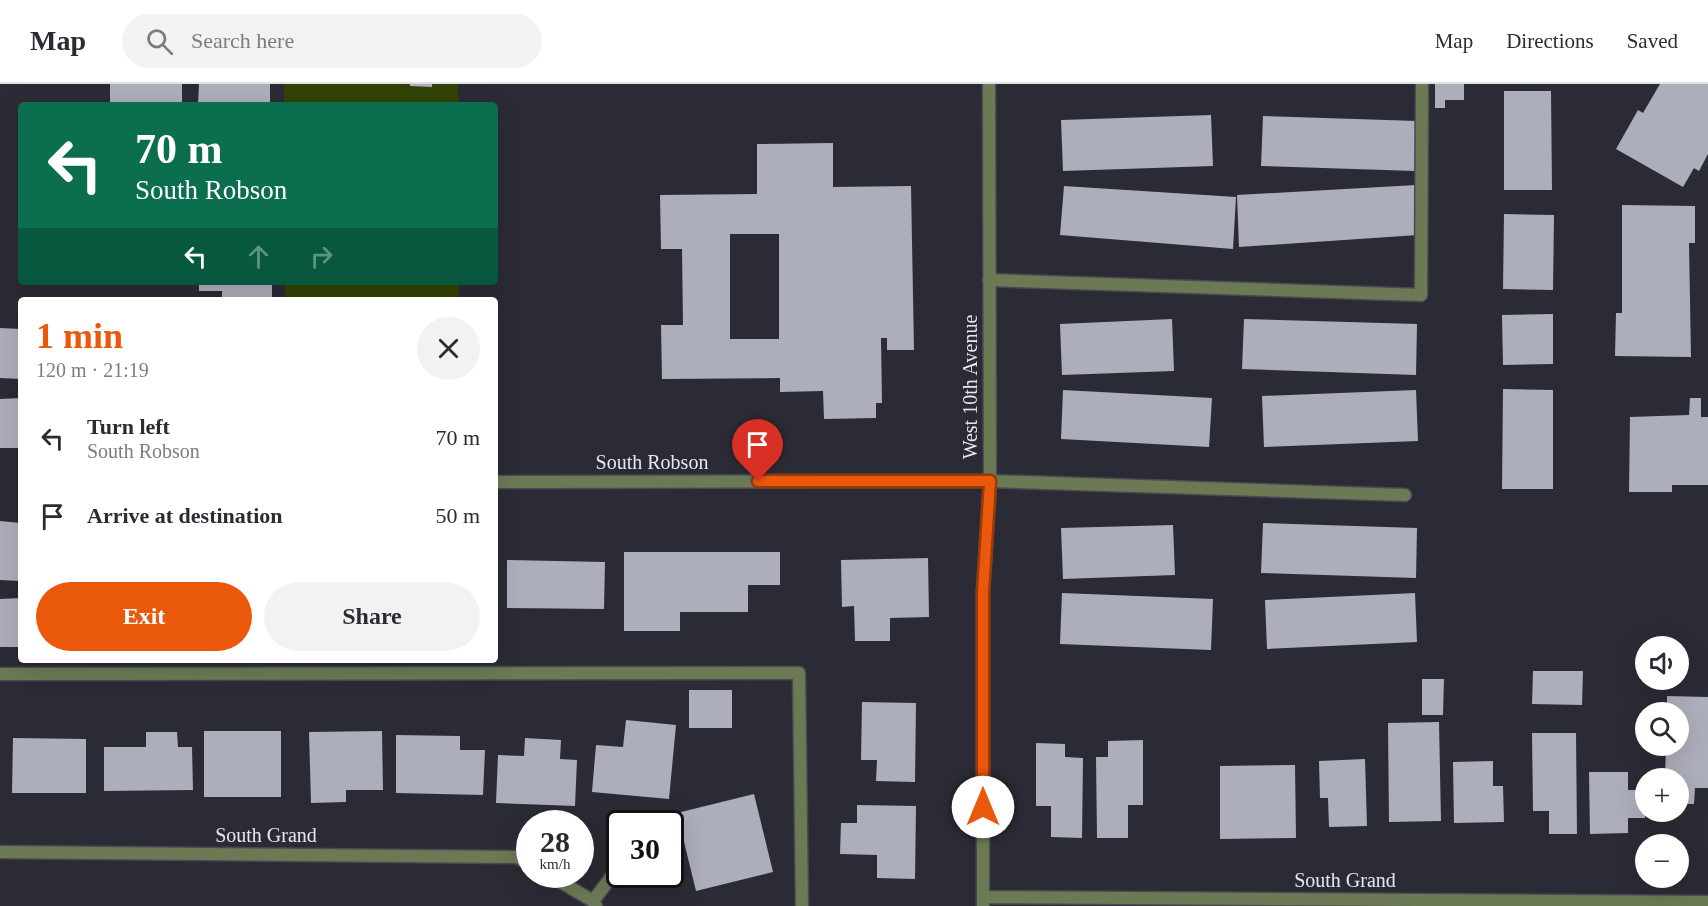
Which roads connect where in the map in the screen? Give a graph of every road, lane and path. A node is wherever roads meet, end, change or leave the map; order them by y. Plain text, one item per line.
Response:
1 (989, 84) edge
2 (1422, 84) edge
3 (989, 280) junction
4 (990, 481) junction
5 (498, 482) edge
6 (1405, 495) dead end
7 (0, 674) edge
8 (0, 852) edge
9 (516, 857) edge
10 (606, 885) edge
11 (570, 888) edge
12 (983, 901) edge
13 (1708, 902) edge
14 (594, 903) edge
15 (802, 906) edge

1 - 3 street, West 10th Avenue
2 - 3 street
3 - 4 street, West 10th Avenue
4 - 5 street, South Robson
4 - 6 street, South Robson
4 - 12 street, West 10th Avenue
7 - 15 street
8 - 9 street, South Grand
10 - 14 street
11 - 14 street
12 - 13 street, South Grand

